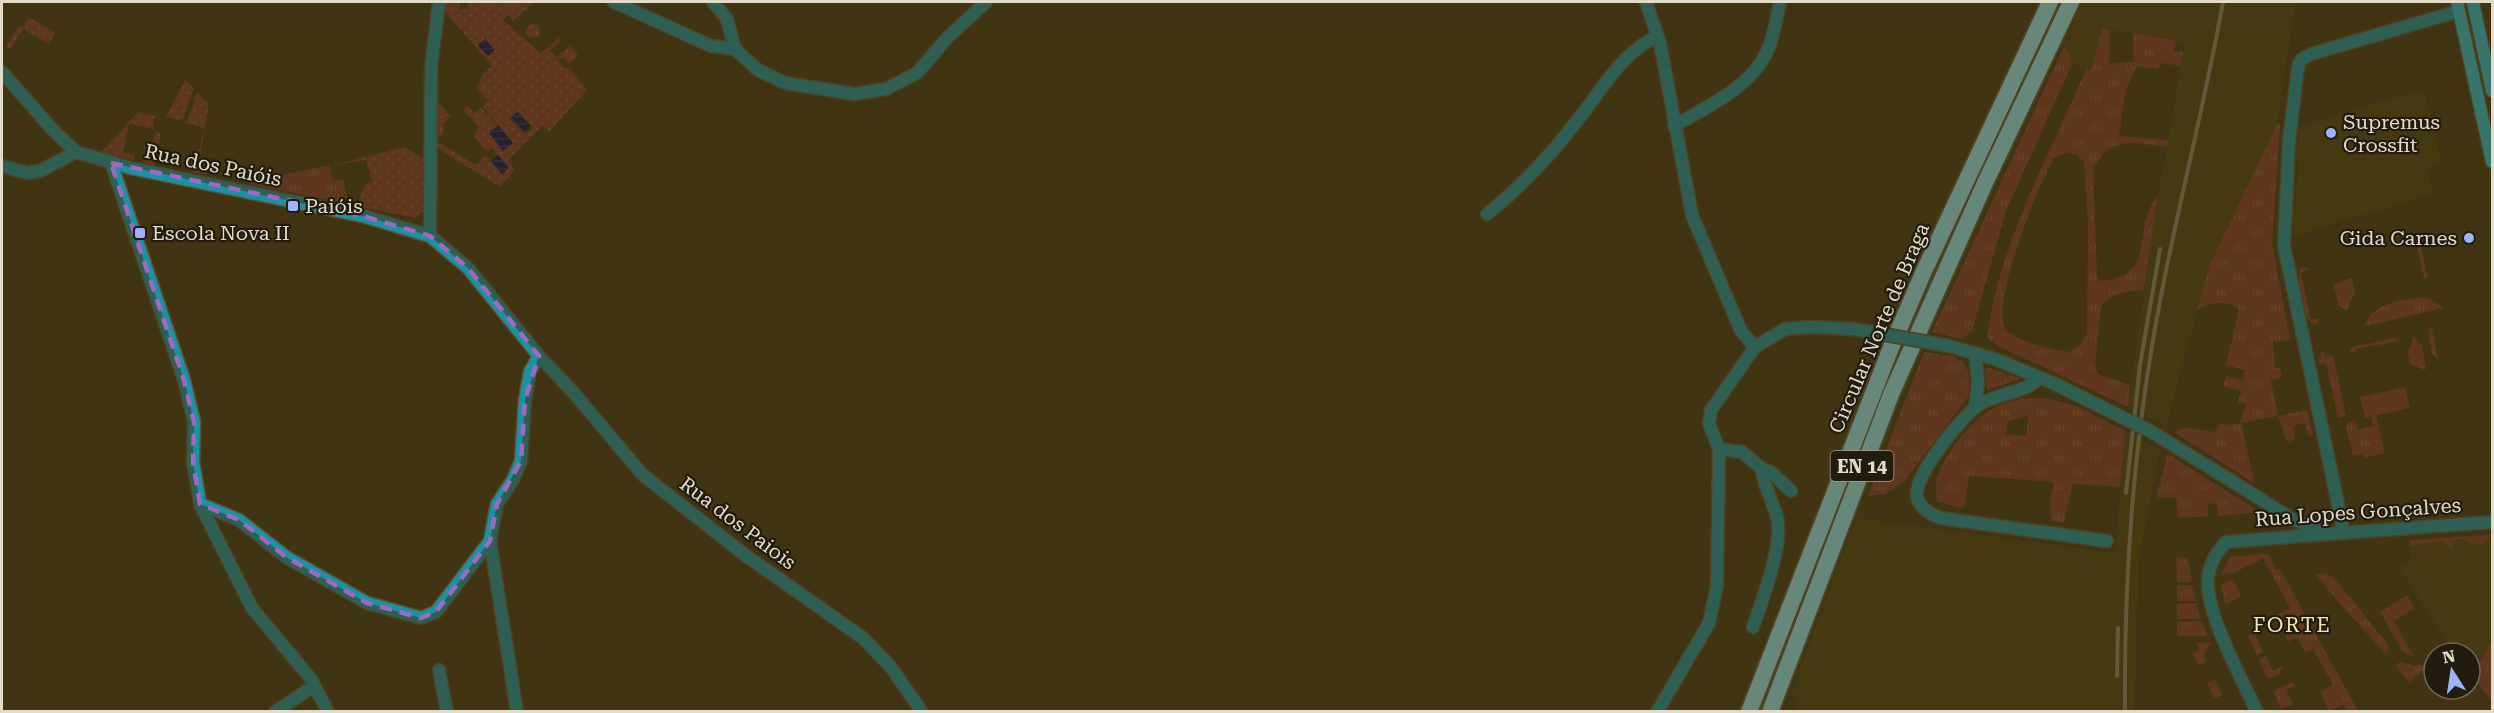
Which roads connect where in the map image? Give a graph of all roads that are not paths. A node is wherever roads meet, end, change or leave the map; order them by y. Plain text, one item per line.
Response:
1 (439, 2) edge
2 (614, 2) edge
3 (713, 2) edge
4 (986, 2) edge
5 (1646, 2) edge
6 (1780, 2) edge
7 (2050, 2) edge
8 (2071, 2) edge
9 (2473, 2) edge
10 (2458, 6) edge
11 (1657, 36) junction
12 (735, 49) junction
13 (2, 72) edge
14 (2493, 91) edge
15 (1674, 126) junction
16 (76, 152) junction
17 (2493, 162) edge
18 (111, 163) junction
19 (2, 166) edge
20 (1487, 214) dead end
21 (430, 236) junction
22 (1755, 347) junction
23 (1975, 353) junction
24 (539, 356) junction
25 (2039, 377) junction
26 (1975, 407) junction
27 (1719, 449) junction
28 (1761, 468) junction
29 (1791, 491) dead end
30 (200, 504) junction
31 (2493, 522) edge
32 (2344, 533) junction
33 (2327, 534) junction
34 (490, 541) junction
35 (2107, 541) dead end
36 (1754, 627) dead end
37 (439, 670) dead end
38 (314, 686) junction
39 (275, 711) edge
40 (328, 711) edge
41 (447, 711) edge
42 (517, 711) edge
43 (922, 711) edge
44 (1657, 711) edge
45 (1749, 711) edge
46 (1770, 711) edge
47 (2257, 711) edge

1 - 21 street
2 - 12 street
3 - 12 street
4 - 12 street
5 - 11 street
6 - 15 street
7 - 45 highway, Circular Norte de Braga / EN 14
8 - 46 highway, Circular Norte de Braga / EN 14
9 - 14 main road
10 - 17 main road
10 - 32 street
11 - 15 street
11 - 20 street
13 - 16 street, Rua dos Paióis
15 - 22 street
16 - 18 street, Rua dos Paióis
16 - 19 street
18 - 21 street, Rua dos Paióis
18 - 30 street
21 - 24 street, Rua dos Paióis
22 - 23 street, bridge
22 - 27 street
23 - 25 street
23 - 26 street
24 - 34 street
24 - 43 street, Rua dos Paiois
25 - 26 street
25 - 33 street, bridge
26 - 35 street
27 - 28 street
27 - 44 street
28 - 29 street
28 - 36 street
30 - 34 street
30 - 38 street
31 - 32 street, Rua Lopes Gonçalves
32 - 33 street, Rua Lopes Gonçalves
33 - 47 street, Rua Lopes Gonçalves
34 - 42 street
37 - 41 street
38 - 39 street
38 - 40 street

